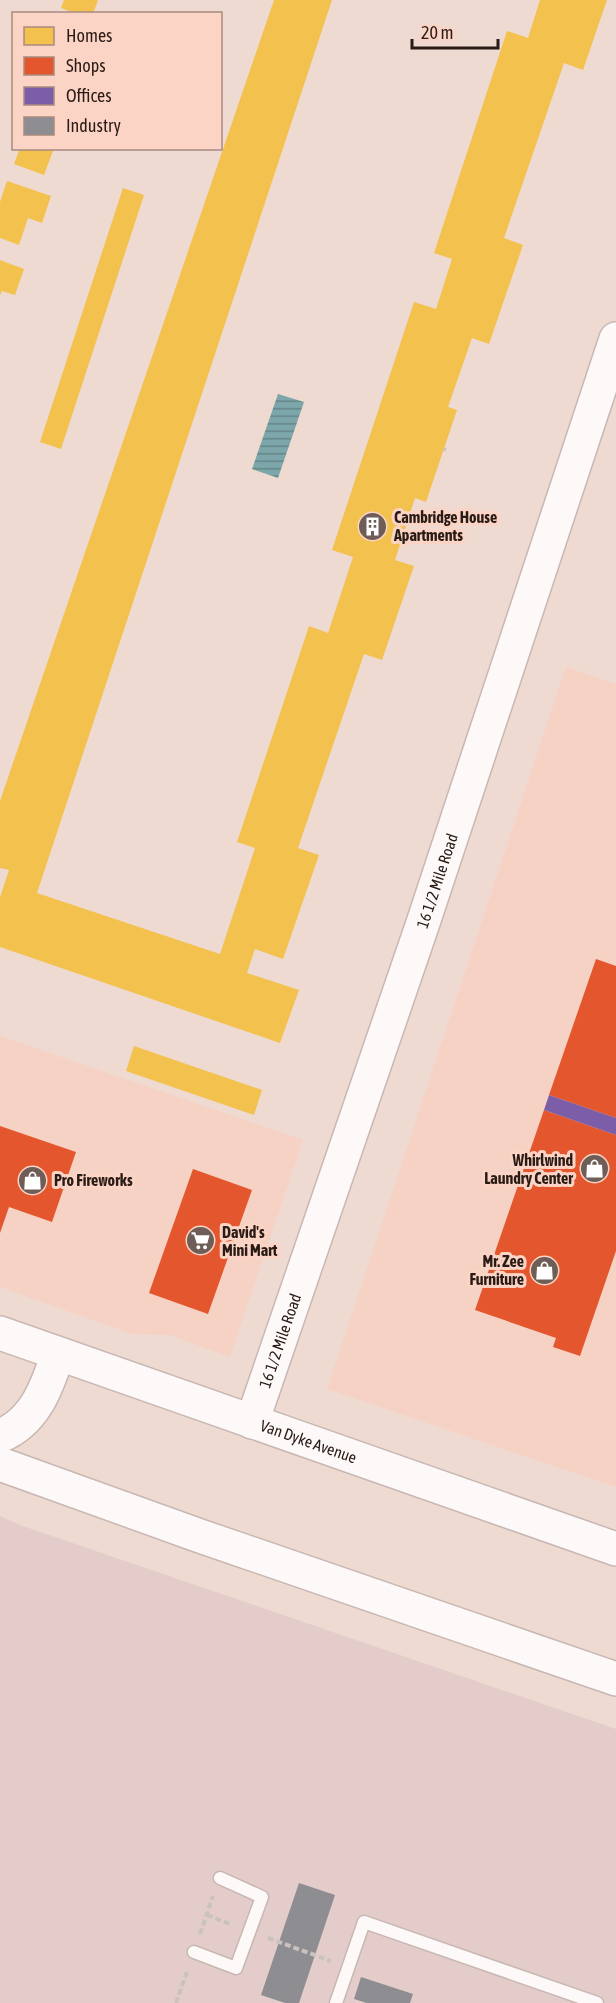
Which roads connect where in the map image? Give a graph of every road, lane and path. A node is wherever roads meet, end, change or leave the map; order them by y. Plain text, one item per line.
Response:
1 (616, 339) edge
2 (0, 1333) edge
3 (58, 1354) junction
4 (252, 1422) junction
5 (0, 1436) edge
6 (0, 1464) edge
7 (616, 1549) edge
8 (616, 1679) edge
9 (219, 1878) dead end
10 (207, 1915) dead end
11 (250, 1931) junction
12 (194, 1952) dead end
13 (349, 1967) junction
14 (336, 2003) edge
15 (597, 2003) edge

1 - 4 main road, 16 1/2 Mile Road
2 - 3 main road, Van Dyke Avenue
3 - 4 main road, Van Dyke Avenue
3 - 5 main road
4 - 7 main road, Van Dyke Avenue
6 - 8 main road
9 - 11 lane
10 - 11 path
11 - 12 lane
11 - 13 path
13 - 14 lane
13 - 15 lane

